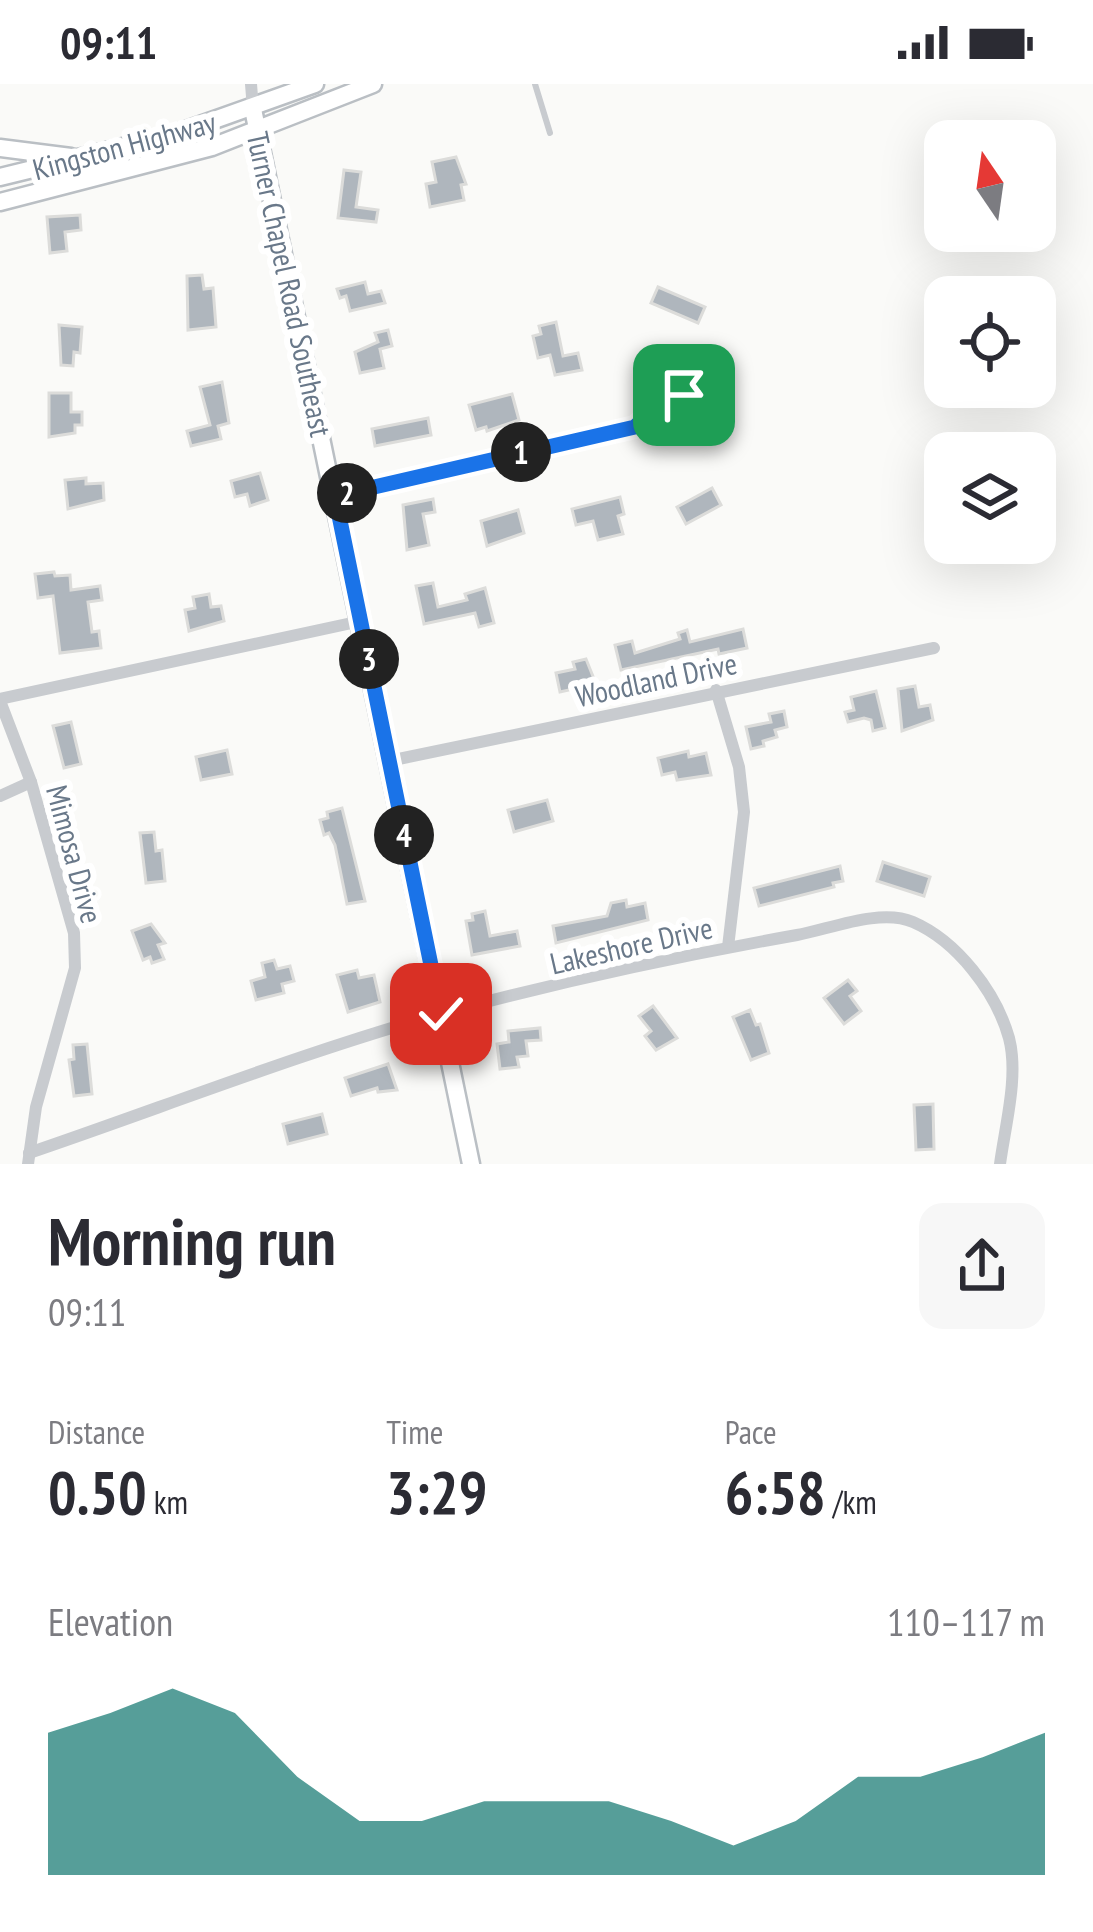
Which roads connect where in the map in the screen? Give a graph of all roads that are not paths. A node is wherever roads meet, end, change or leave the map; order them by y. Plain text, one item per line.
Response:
1 (251, 84) edge
2 (288, 84) edge
3 (312, 84) edge
4 (374, 84) edge
5 (535, 84) edge
6 (253, 109) junction
7 (259, 132) junction
8 (550, 133) dead end
9 (212, 147) junction
10 (0, 148) edge
11 (90, 158) junction
12 (265, 166) junction
13 (0, 177) edge
14 (0, 202) edge
15 (635, 427) junction
16 (335, 496) junction
17 (361, 621) junction
18 (934, 648) dead end
19 (716, 690) junction
20 (0, 700) edge
21 (389, 760) junction
22 (31, 782) junction
23 (0, 796) edge
24 (728, 947) junction
25 (441, 1014) junction
26 (29, 1158) edge
27 (471, 1164) edge
28 (1000, 1164) edge

1 - 6 street
2 - 3 street
3 - 6 street, Kingston Highway
4 - 7 street, Kingston Highway
5 - 8 lane
6 - 7 street, Turner Chapel Road Southeast
6 - 11 street, Kingston Highway
7 - 9 street, Kingston Highway
7 - 12 street, Turner Chapel Road Southeast
9 - 12 street
9 - 14 street, Kingston Highway
10 - 11 street
11 - 13 street, Kingston Highway
12 - 16 street, Turner Chapel Road Southeast
15 - 15 street
15 - 16 street
16 - 17 street, Turner Chapel Road Southeast
17 - 20 street
17 - 21 street, Turner Chapel Road Southeast
18 - 19 street, Woodland Drive
19 - 21 street, Woodland Drive
19 - 24 street
20 - 22 street, Mimosa Drive
21 - 25 street, Turner Chapel Road Southeast
22 - 23 street
22 - 26 street, Mimosa Drive
24 - 25 street, Lakeshore Drive
24 - 28 street, Lakeshore Drive
25 - 26 street, Lakeshore Drive
25 - 27 street, Turner Chapel Road Southeast

